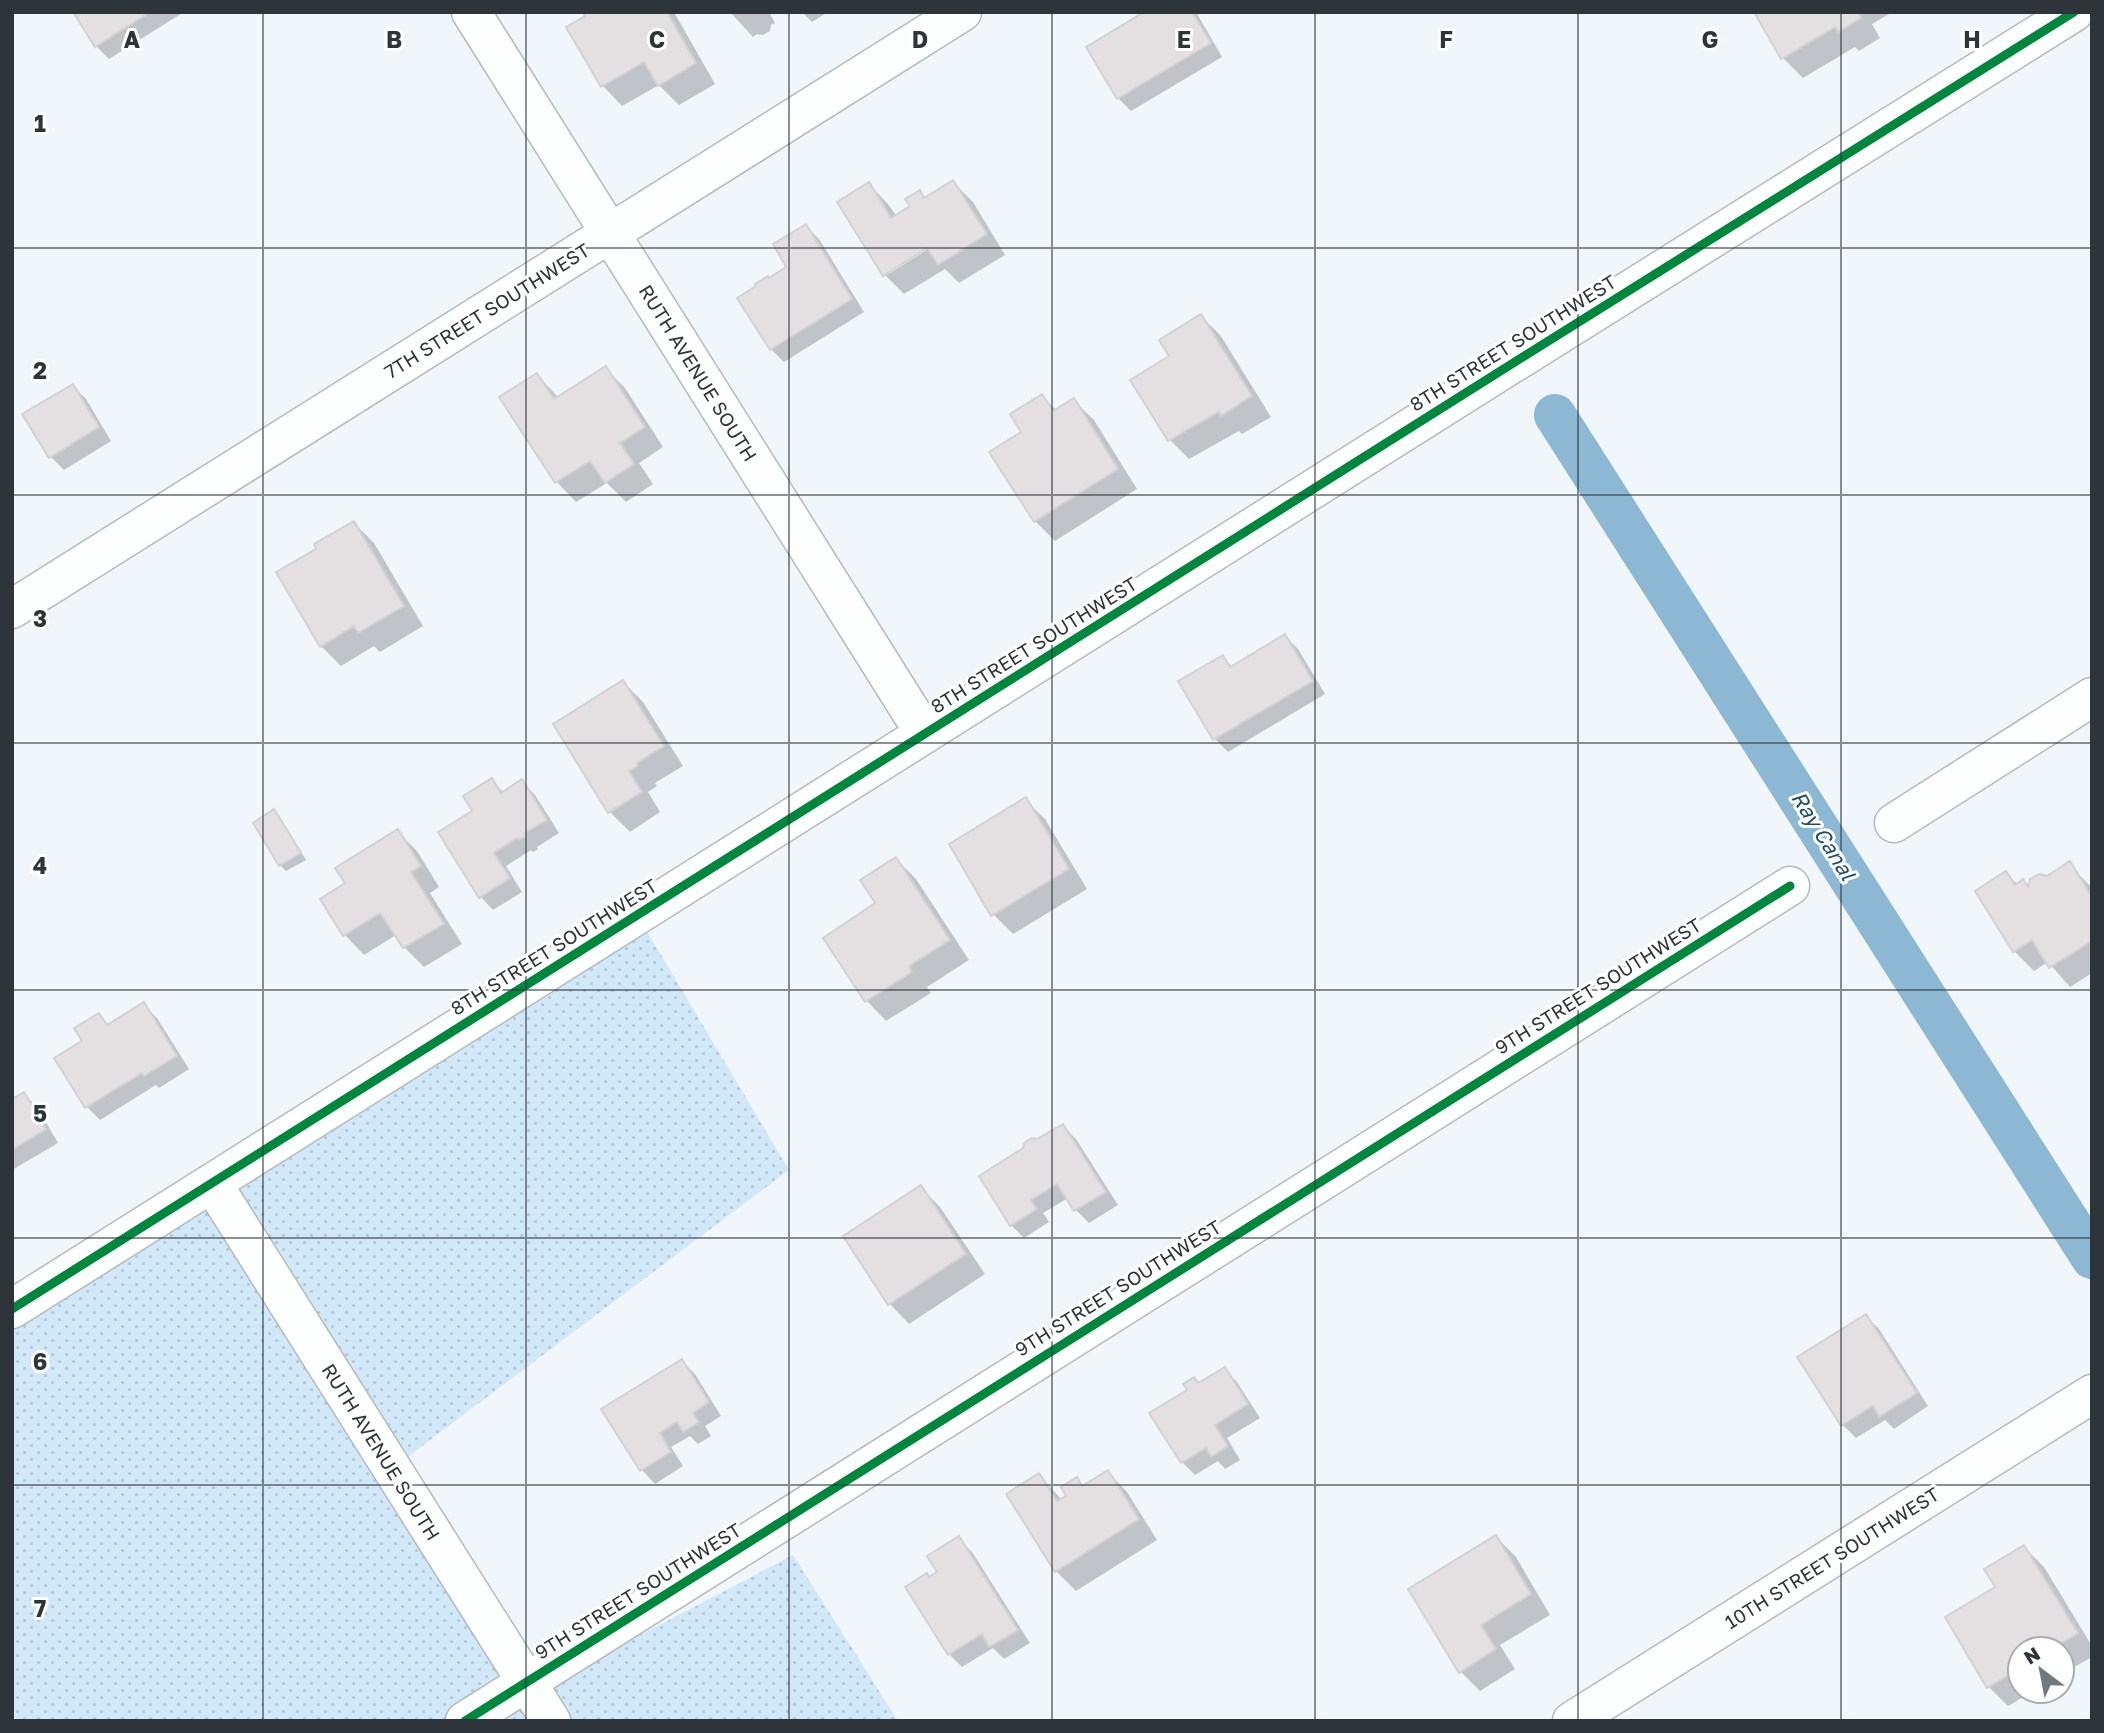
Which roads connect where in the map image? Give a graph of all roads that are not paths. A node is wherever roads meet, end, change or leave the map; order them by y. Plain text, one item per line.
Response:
1 (471, 12) edge
2 (962, 12) edge
3 (2074, 12) edge
4 (610, 234) junction
5 (12, 609) edge
6 (2092, 697) edge
7 (925, 734) junction
8 (1894, 823) dead end
9 (1790, 886) dead end
10 (212, 1183) junction
11 (12, 1309) edge
12 (2092, 1394) edge
13 (526, 1682) junction
14 (465, 1721) edge
15 (551, 1721) edge
16 (1572, 1721) edge

1 - 4 street, RUTH AVENUE SOUTH
2 - 4 street, 7TH STREET SOUTHWEST
3 - 7 street, 8TH STREET SOUTHWEST
4 - 5 street, 7TH STREET SOUTHWEST
4 - 7 street, RUTH AVENUE SOUTH
6 - 8 street
7 - 10 street, 8TH STREET SOUTHWEST
9 - 13 street, 9TH STREET SOUTHWEST
10 - 11 street, 8TH STREET SOUTHWEST
10 - 13 street, RUTH AVENUE SOUTH
12 - 16 street, 10TH STREET SOUTHWEST
13 - 14 street, 9TH STREET SOUTHWEST
13 - 15 street, RUTH AVENUE SOUTH

